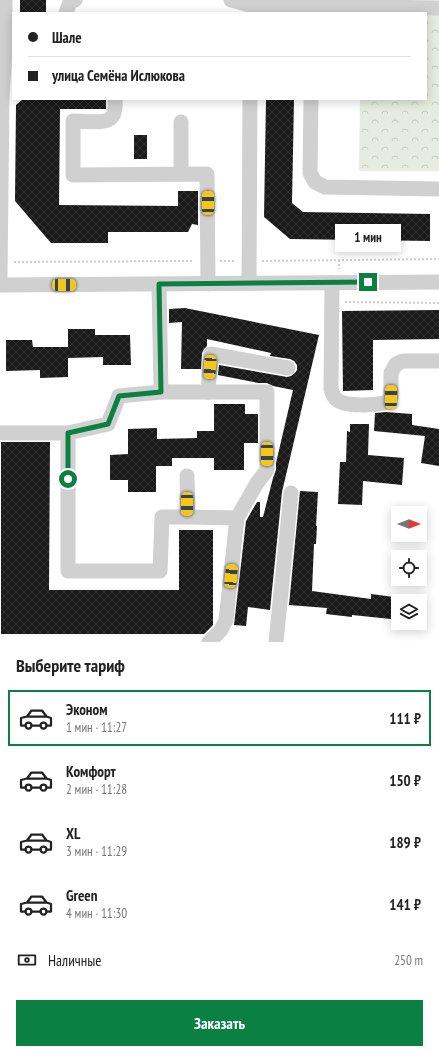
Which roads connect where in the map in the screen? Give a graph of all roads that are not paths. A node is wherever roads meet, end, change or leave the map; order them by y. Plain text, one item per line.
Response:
1 (5, 0) edge
2 (75, 0) edge
3 (231, 0) edge
4 (439, 8) edge
5 (250, 9) edge
6 (66, 12) edge
7 (9, 51) edge
8 (115, 100) edge
9 (250, 100) edge
10 (311, 100) edge
11 (181, 122) dead end
12 (182, 174) junction
13 (439, 189) edge
14 (0, 278) edge
15 (439, 282) edge
16 (249, 283) junction
17 (332, 283) junction
18 (159, 284) junction
19 (208, 284) junction
20 (0, 285) edge
21 (439, 361) edge
22 (288, 368) dead end
23 (161, 392) junction
24 (208, 392) junction
25 (0, 433) edge
26 (68, 433) junction
27 (187, 476) dead end
28 (291, 493) dead end
29 (188, 518) junction
30 (237, 518) junction
31 (209, 642) edge
32 (276, 642) edge

1 - 7 street
2 - 6 street
3 - 5 street
4 - 5 street
7 - 14 street
8 - 12 street
9 - 16 street
10 - 13 street
11 - 12 street
12 - 19 street
15 - 17 street
16 - 17 street
16 - 19 street
17 - 21 street
18 - 19 street
18 - 20 street
18 - 23 street
22 - 24 street
23 - 24 street
23 - 26 street
24 - 30 street
25 - 26 street
26 - 29 street
27 - 29 street
28 - 32 street
29 - 30 street
30 - 31 street

